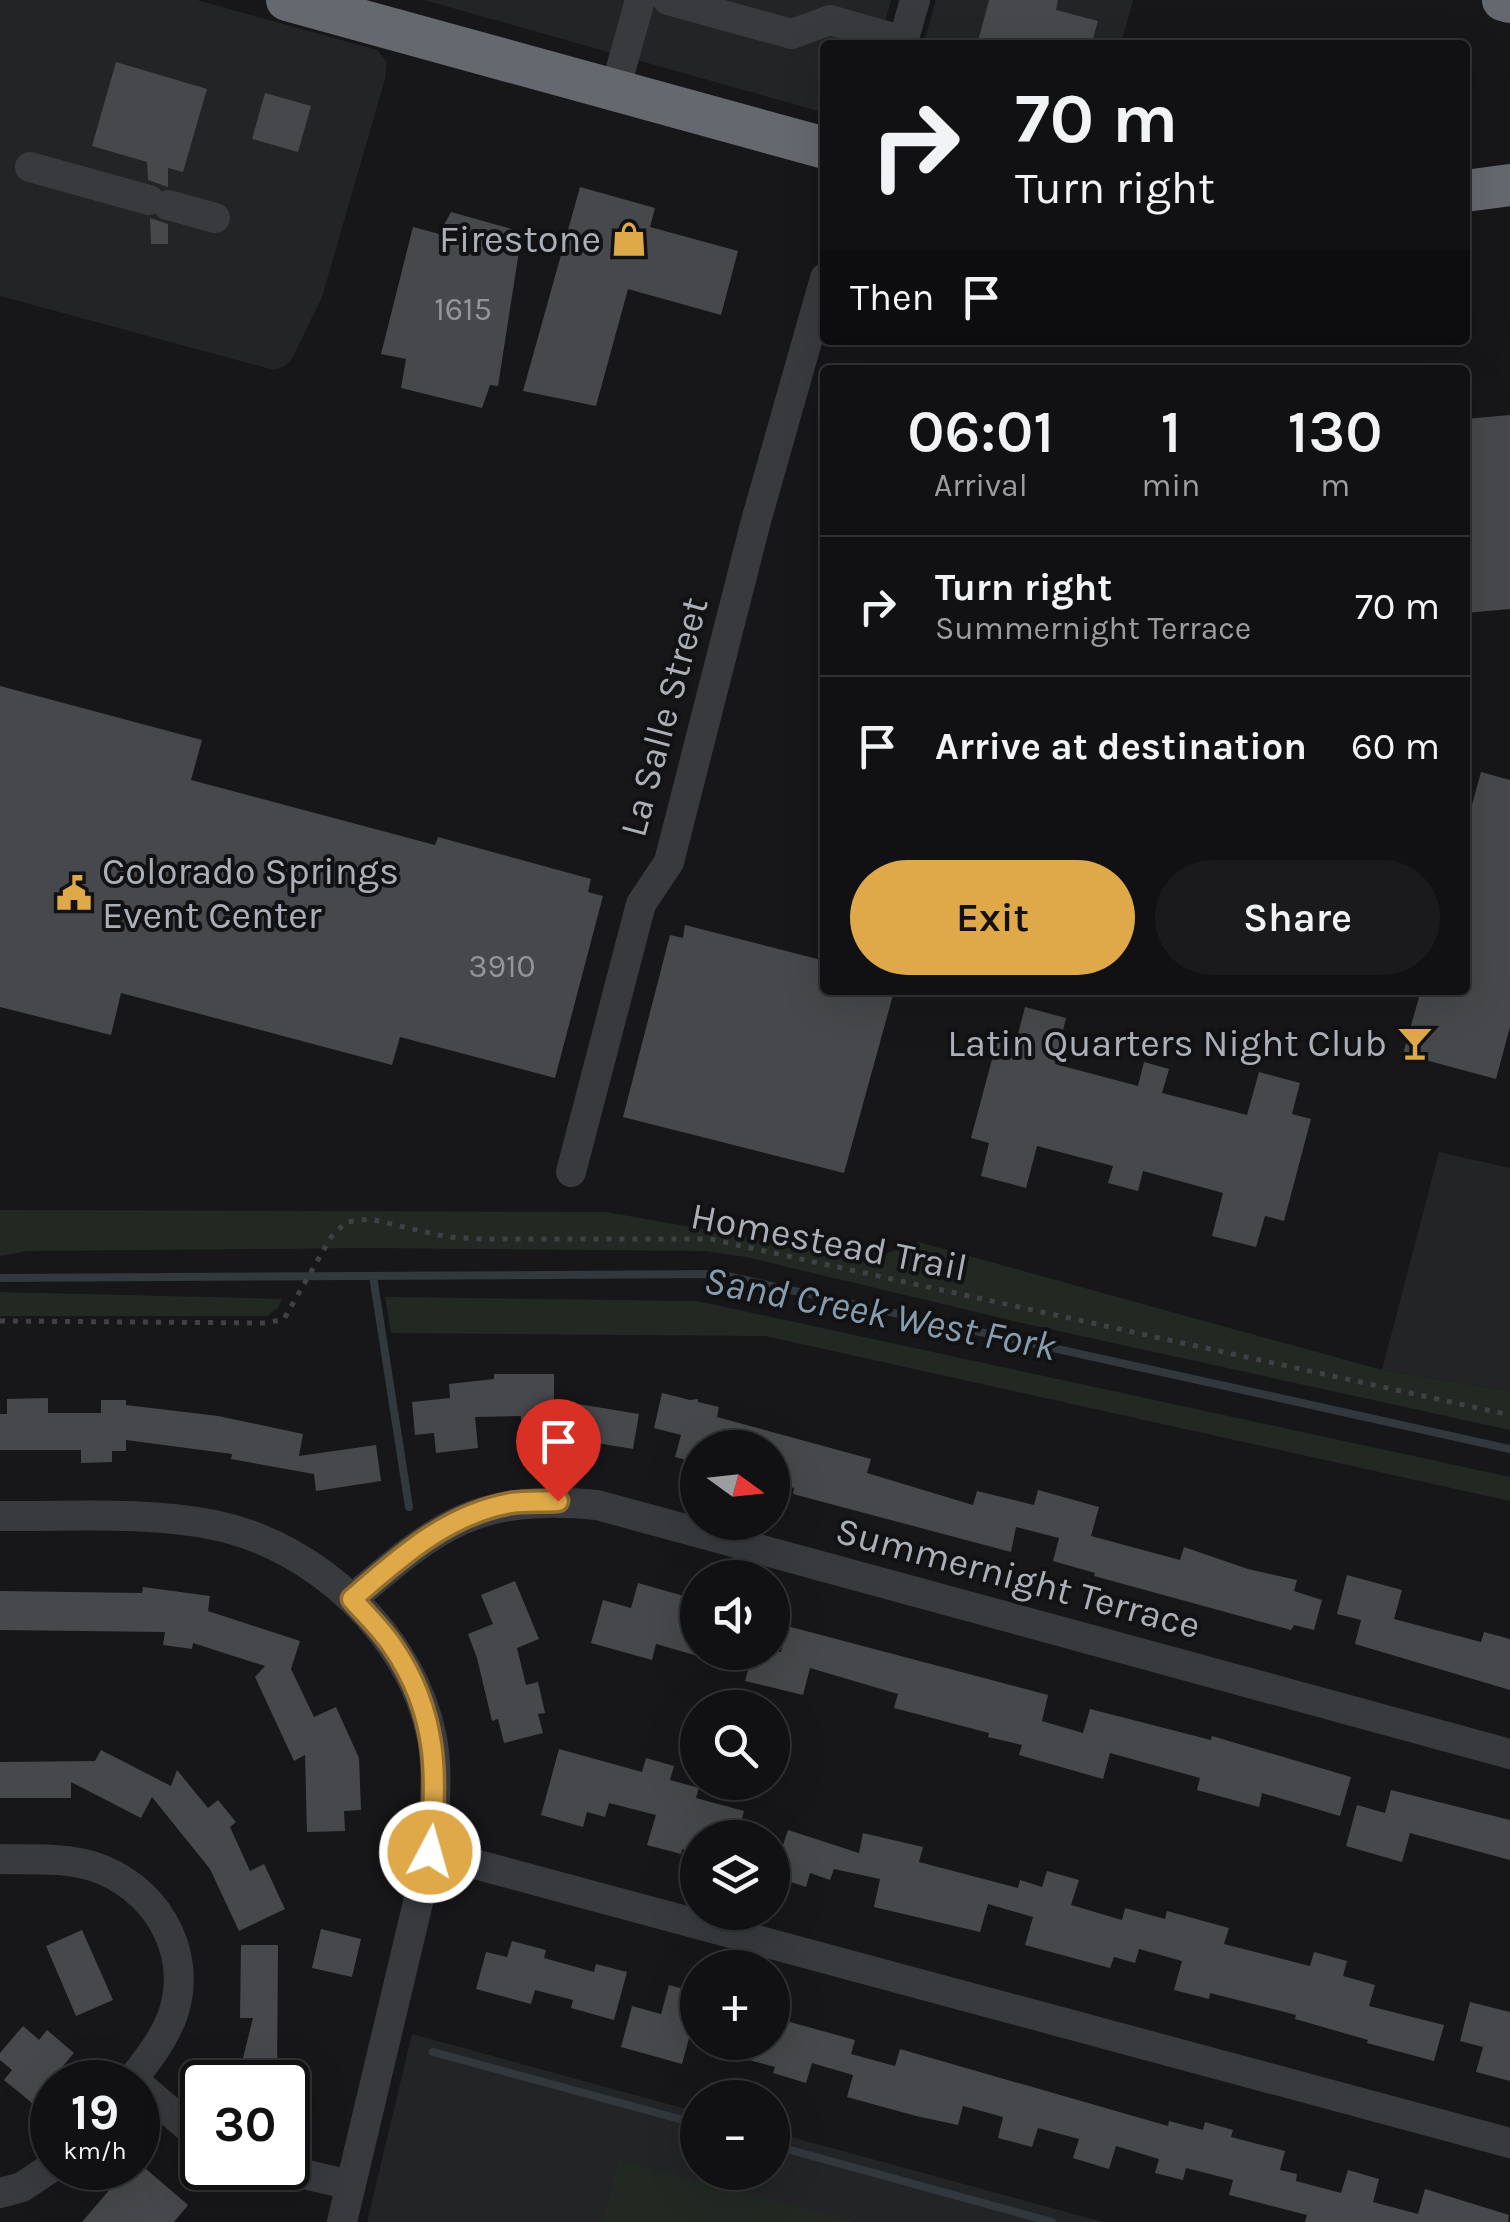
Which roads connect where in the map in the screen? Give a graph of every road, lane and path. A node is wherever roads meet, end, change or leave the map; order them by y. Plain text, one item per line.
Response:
1 (640, 0) edge
2 (916, 0) edge
3 (309, 3) edge
4 (687, 3) edge
5 (736, 9) edge
6 (832, 10) edge
7 (776, 14) edge
8 (897, 40) edge
9 (904, 40) edge
10 (616, 90) junction
11 (820, 147) edge
12 (30, 166) dead end
13 (1510, 185) edge
14 (1470, 190) edge
15 (216, 218) dead end
16 (820, 296) edge
17 (572, 1172) dead end
18 (0, 1322) edge
19 (1510, 1415) edge
20 (0, 1516) edge
21 (352, 1599) junction
22 (1510, 1754) edge
23 (430, 1852) junction
24 (0, 1860) edge
25 (148, 2060) edge
26 (160, 2104) edge
27 (180, 2121) edge
28 (1510, 2143) edge
29 (310, 2175) edge
30 (30, 2182) edge
31 (351, 2184) junction
32 (0, 2193) edge
33 (342, 2222) edge

1 - 10 street
2 - 9 street
3 - 10 highway
4 - 5 street
5 - 7 street
6 - 7 street
6 - 8 street
10 - 11 highway
12 - 15 street
13 - 14 highway
16 - 17 street, La Salle Street
18 - 19 path, Homestead Trail
20 - 21 street
21 - 22 street, Summernight Terrace
21 - 23 street
23 - 28 street
23 - 31 street
24 - 25 street
26 - 27 street
29 - 31 street
30 - 32 street
31 - 33 street

